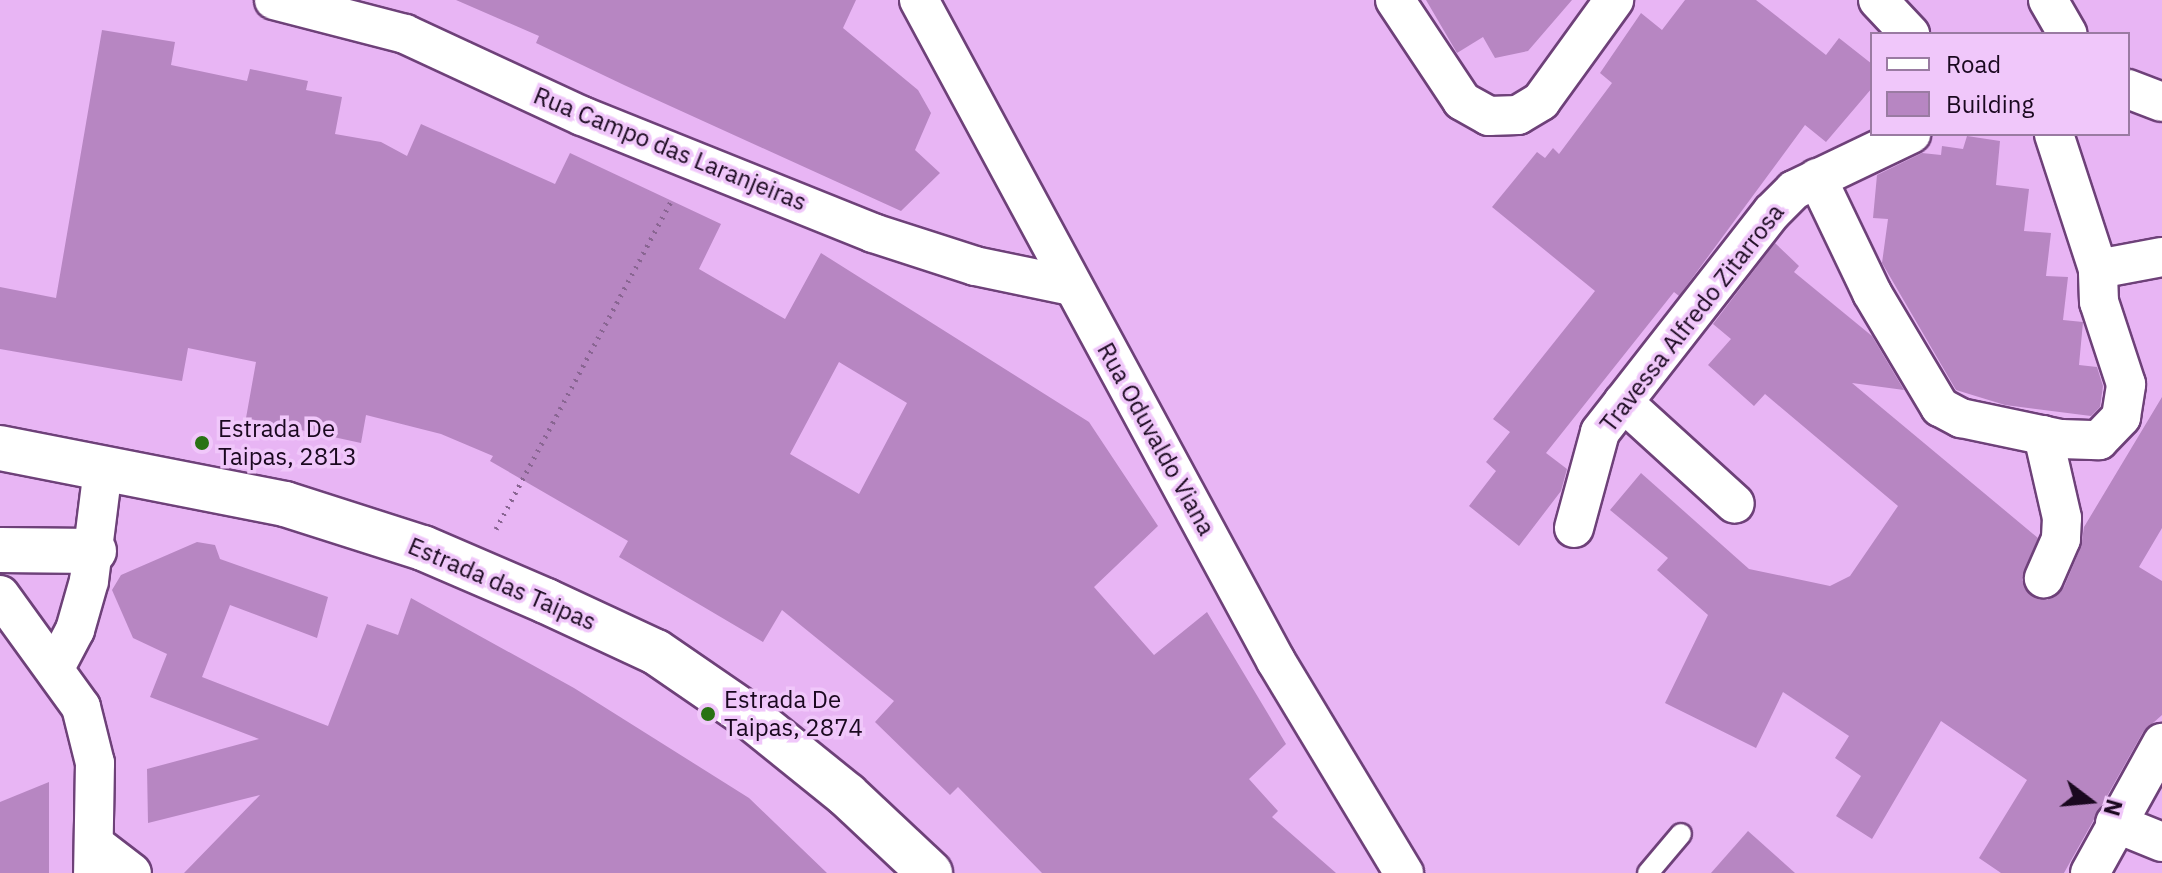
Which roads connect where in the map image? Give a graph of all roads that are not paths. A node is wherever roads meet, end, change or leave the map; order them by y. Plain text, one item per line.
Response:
1 (274, 0) edge
2 (919, 0) edge
3 (1395, 0) edge
4 (1614, 0) edge
5 (1878, 0) edge
6 (2048, 0) edge
7 (1908, 32) edge
8 (2067, 32) edge
9 (2130, 90) edge
10 (2162, 102) edge
11 (1907, 136) edge
12 (2055, 136) edge
13 (1817, 178) junction
14 (2162, 257) edge
15 (2098, 269) junction
16 (1072, 286) junction
17 (1623, 402) junction
18 (2043, 435) junction
19 (0, 448) edge
20 (103, 468) junction
21 (1735, 504) dead end
22 (1574, 528) dead end
23 (0, 550) edge
24 (94, 551) junction
25 (2044, 578) dead end
26 (0, 595) edge
27 (56, 666) junction
28 (2162, 743) edge
29 (2115, 823) junction
30 (1681, 834) dead end
31 (2162, 842) edge
32 (95, 859) edge
33 (132, 873) edge
34 (930, 873) edge
35 (1404, 873) edge
36 (1648, 873) edge
37 (2090, 873) edge

1 - 16 street, Rua Campo das Laranjeiras
2 - 16 street, Rua Oduvaldo Viana
3 - 4 street
5 - 7 street
6 - 8 street
9 - 10 street
11 - 13 street, Travessa Alfredo Zitarrosa
12 - 15 street
13 - 17 street, Travessa Alfredo Zitarrosa
13 - 18 street
14 - 15 street
15 - 18 street
16 - 35 street, Rua Oduvaldo Viana
17 - 21 street
17 - 22 street, Travessa Alfredo Zitarrosa
18 - 25 street
19 - 20 main road, Estrada das Taipas
20 - 24 street
20 - 34 main road, Estrada das Taipas
23 - 24 main road
24 - 27 street
26 - 27 street
27 - 32 street
28 - 29 street
29 - 31 street
29 - 37 street
30 - 36 lane
32 - 33 street

